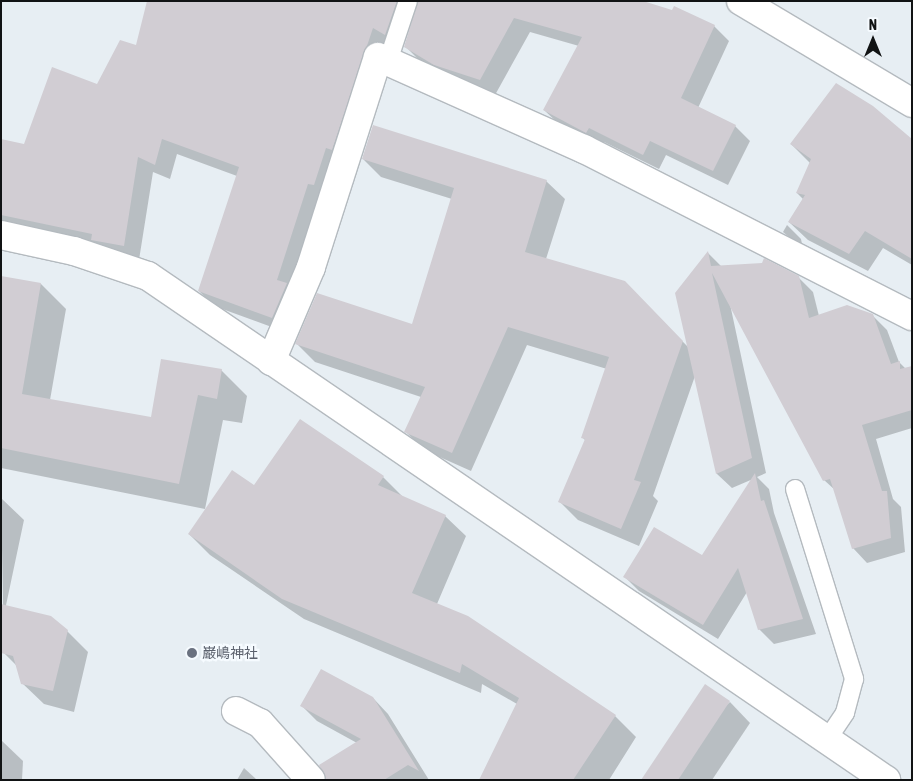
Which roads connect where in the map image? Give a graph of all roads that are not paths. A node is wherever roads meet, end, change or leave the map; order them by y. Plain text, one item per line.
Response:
1 (408, 1) edge
2 (742, 1) edge
3 (388, 61) junction
4 (912, 103) edge
5 (1, 235) edge
6 (912, 316) edge
7 (271, 361) junction
8 (795, 489) dead end
9 (236, 711) dead end
10 (827, 740) junction
11 (311, 780) edge
12 (886, 780) edge

1 - 3 lane
2 - 4 street
3 - 6 street
3 - 7 street
5 - 7 street
7 - 10 street
8 - 10 lane
9 - 11 street
10 - 12 street

